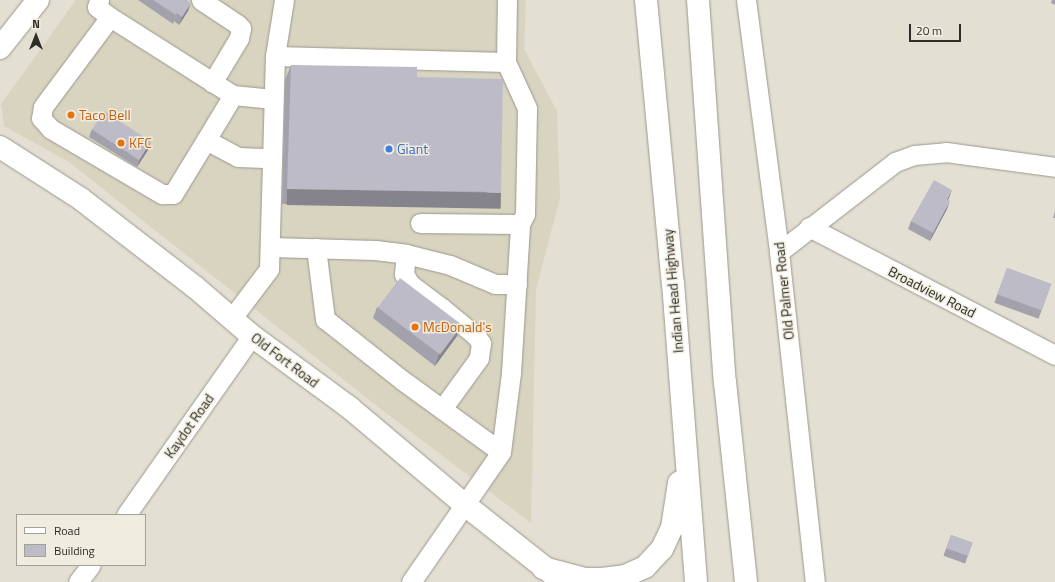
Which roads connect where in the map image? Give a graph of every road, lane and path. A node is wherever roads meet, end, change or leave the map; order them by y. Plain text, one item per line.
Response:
1 (38, 0) edge
2 (99, 0) edge
3 (201, 0) edge
4 (284, 0) edge
5 (507, 0) edge
6 (646, 0) edge
7 (698, 0) edge
8 (746, 0) edge
9 (110, 17) junction
10 (0, 48) edge
11 (275, 56) junction
12 (506, 62) junction
13 (212, 83) junction
14 (233, 95) junction
15 (273, 98) junction
16 (206, 140) junction
17 (0, 147) edge
18 (271, 158) junction
19 (1055, 167) edge
20 (420, 222) dead end
21 (520, 224) junction
22 (809, 227) junction
23 (271, 247) junction
24 (316, 248) junction
25 (779, 252) junction
26 (406, 254) junction
27 (517, 284) junction
28 (232, 318) junction
29 (252, 336) junction
30 (1055, 355) edge
31 (442, 409) junction
32 (683, 414) junction
33 (501, 452) junction
34 (464, 504) junction
35 (127, 514) edge
36 (90, 566) edge
37 (543, 568) junction
38 (78, 582) edge
39 (411, 582) edge
40 (563, 582) edge
41 (696, 582) edge
42 (746, 582) edge
43 (815, 582) edge

1 - 10 main road
2 - 9 street
3 - 13 street
4 - 11 street
5 - 12 street
6 - 32 main road, Indian Head Highway
7 - 42 main road
8 - 25 street, Old Palmer Road
9 - 13 street
9 - 16 street
11 - 12 street
11 - 15 street
12 - 21 street
13 - 14 street
14 - 15 street
14 - 16 street
15 - 18 street
16 - 18 street
17 - 28 main road, Old Fort Road
18 - 23 street
19 - 22 street
20 - 21 street
21 - 27 street
22 - 25 street
22 - 30 street, Broadview Road
23 - 24 street
23 - 28 street
24 - 26 street
24 - 31 street
25 - 43 street, Old Palmer Road
26 - 27 street
26 - 31 street
27 - 33 street
28 - 29 main road, Old Fort Road
29 - 34 main road, Old Fort Road
29 - 35 street, Kaydot Road
31 - 33 street
32 - 37 main road
32 - 41 main road, Indian Head Highway
33 - 34 street
34 - 37 main road, Old Fort Road
34 - 39 street
36 - 38 street
37 - 40 main road, Old Fort Road

